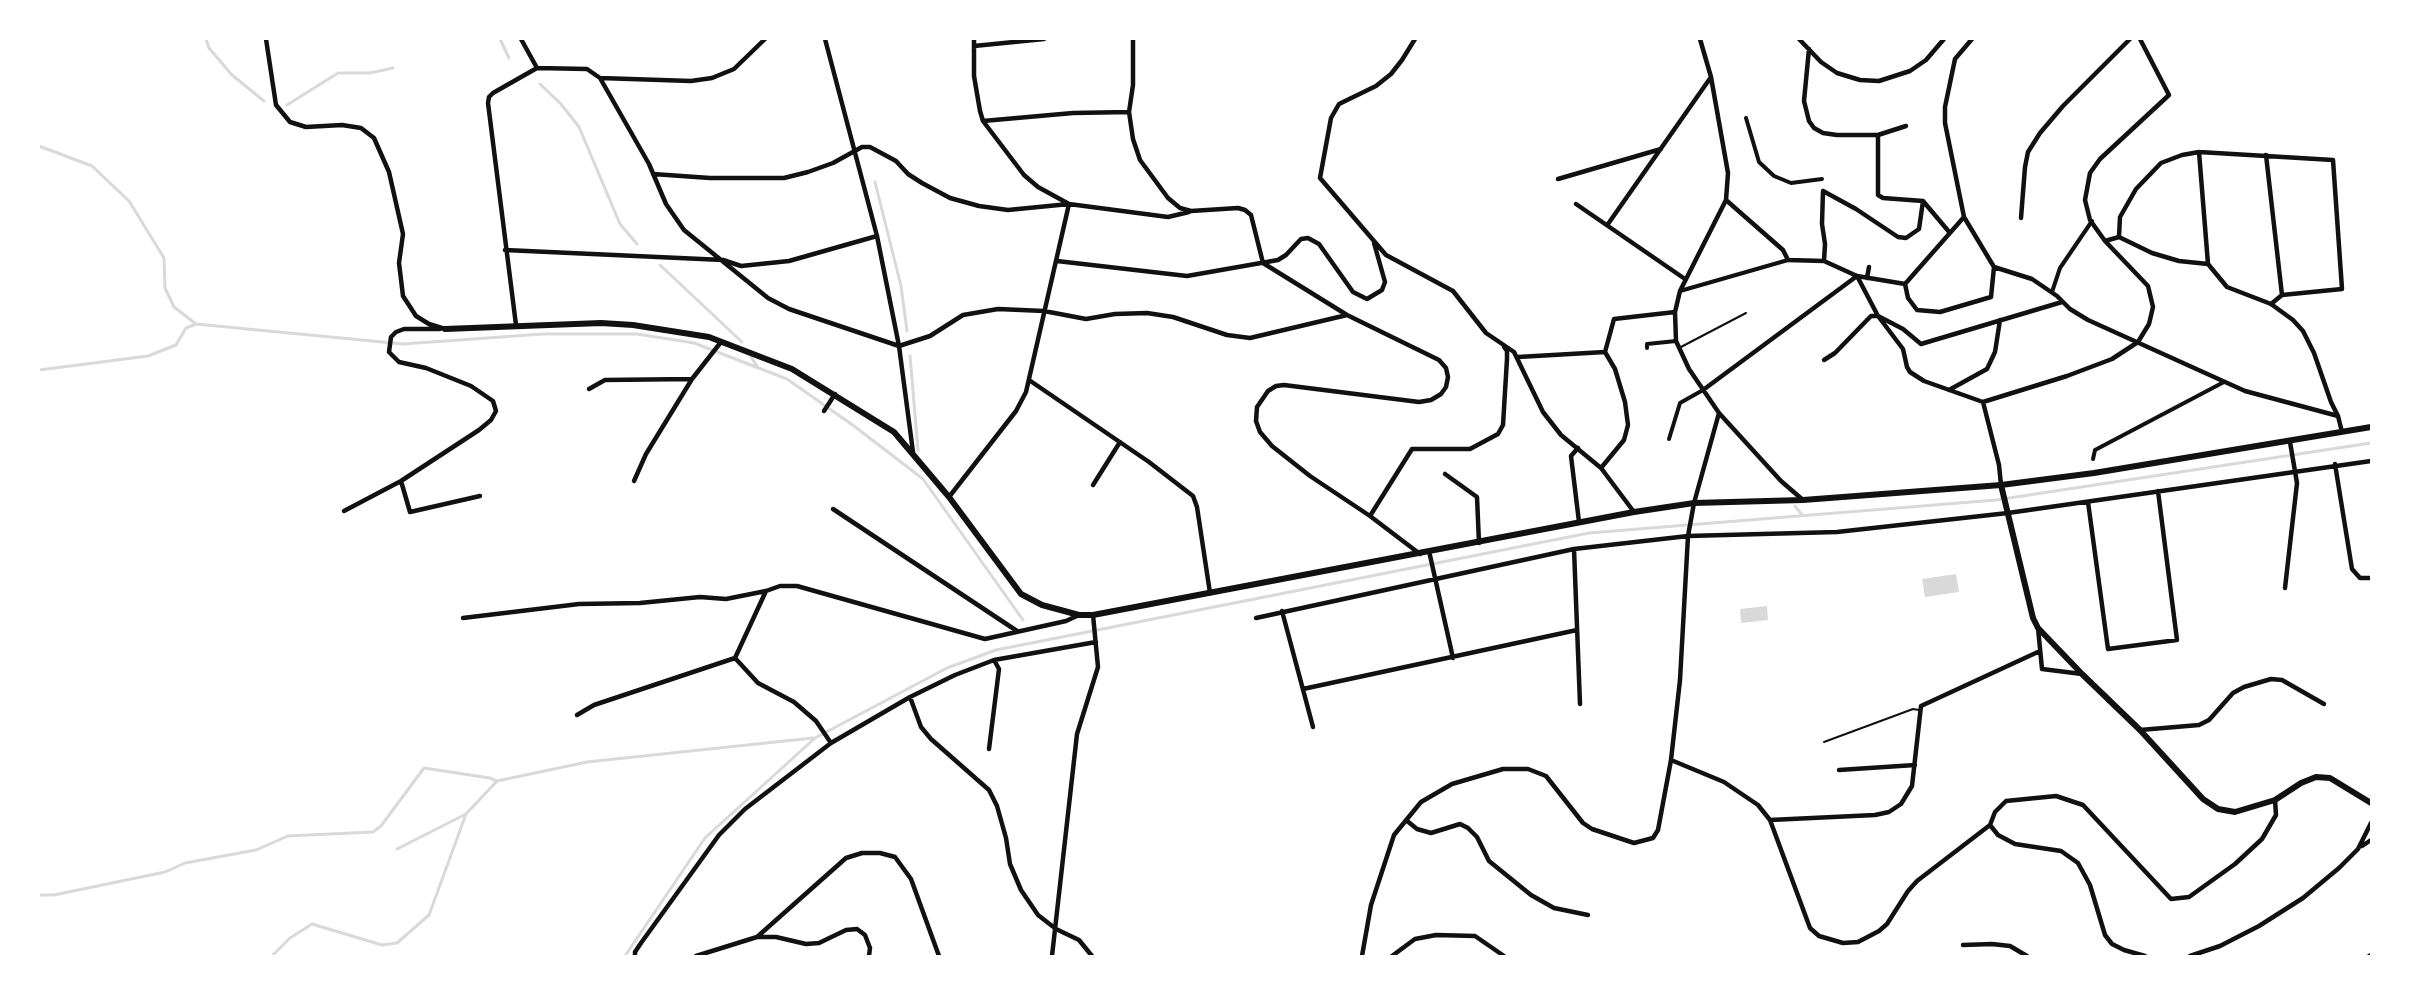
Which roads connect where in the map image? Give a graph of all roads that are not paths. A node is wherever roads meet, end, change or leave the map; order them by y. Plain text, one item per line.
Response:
1 (266, 39) edge
2 (520, 39) edge
3 (765, 39) edge
4 (825, 39) edge
5 (974, 39) edge
6 (1044, 39) edge
7 (1133, 39) edge
8 (1415, 39) edge
9 (1700, 39) edge
10 (1799, 39) edge
11 (1944, 39) edge
12 (1972, 39) edge
13 (2130, 39) edge
14 (2140, 39) edge
15 (974, 46) junction
16 (1809, 49) junction
17 (537, 68) junction
18 (1711, 77) junction
19 (600, 78) junction
20 (1129, 112) junction
21 (1746, 118) dead end
22 (983, 121) junction
23 (1906, 126) dead end
24 (1878, 135) junction
25 (1661, 149) junction
26 (853, 151) junction
27 (2199, 152) junction
28 (2266, 155) junction
29 (653, 174) junction
30 (1558, 179) dead end
31 (1822, 179) dead end
32 (1726, 200) junction
33 (1923, 201) junction
34 (1069, 204) junction
35 (1576, 204) dead end
36 (1191, 211) junction
37 (1964, 217) junction
38 (2021, 218) dead end
39 (2092, 221) junction
40 (1608, 224) junction
41 (1950, 233) junction
42 (877, 236) junction
43 (2119, 237) junction
44 (2105, 241) junction
45 (1374, 243) junction
46 (505, 250) junction
47 (723, 260) junction
48 (1788, 260) junction
49 (1057, 261) junction
50 (1824, 261) junction
51 (1263, 263) junction
52 (2208, 264) junction
53 (1869, 267) dead end
54 (1994, 267) junction
55 (1857, 276) junction
56 (1868, 278) junction
57 (1686, 279) junction
58 (1905, 284) junction
59 (1680, 291) junction
60 (2052, 292) junction
61 (2282, 295) junction
62 (2062, 302) junction
63 (2271, 304) junction
64 (1044, 311) junction
65 (1675, 312) junction
66 (1746, 313) dead end
67 (1347, 315) junction
68 (1878, 316) junction
69 (2000, 320) junction
70 (516, 325) junction
71 (444, 329) junction
72 (1676, 341) junction
73 (2138, 342) junction
74 (719, 344) junction
75 (1502, 344) junction
76 (899, 346) junction
77 (1647, 348) dead end
78 (1678, 349) junction
79 (1605, 352) junction
80 (1518, 357) junction
81 (1824, 360) dead end
82 (692, 379) junction
83 (1029, 380) junction
84 (2224, 381) junction
85 (590, 389) dead end
86 (1703, 390) junction
87 (1949, 390) junction
88 (835, 394) junction
89 (1983, 402) junction
90 (824, 411) dead end
91 (1719, 414) junction
92 (2338, 416) junction
93 (1725, 420) junction
94 (1716, 422) junction
95 (2370, 425) edge
96 (2342, 432) junction
97 (1669, 439) dead end
98 (1120, 442) junction
99 (2290, 444) junction
100 (1578, 448) junction
101 (913, 452) junction
102 (2092, 459) dead end
103 (2371, 461) edge
104 (2335, 464) junction
105 (1601, 468) junction
106 (2294, 469) junction
107 (1445, 474) dead end
108 (401, 481) junction
109 (634, 481) dead end
110 (1093, 485) dead end
111 (2001, 487) junction
112 (2158, 491) junction
113 (480, 496) dead end
114 (949, 497) junction
115 (1803, 500) junction
116 (2088, 502) junction
117 (1694, 503) junction
118 (833, 509) dead end
119 (2007, 510) junction
120 (344, 511) dead end
121 (1634, 512) junction
122 (1370, 516) junction
123 (1579, 522) junction
124 (1688, 536) junction
125 (1479, 543) junction
126 (1574, 549) junction
127 (1420, 554) junction
128 (1430, 554) junction
129 (1433, 575) junction
130 (2371, 578) edge
131 (2285, 588) dead end
132 (766, 591) junction
133 (1210, 593) junction
134 (1282, 611) junction
135 (1079, 615) junction
136 (1094, 615) junction
137 (463, 618) dead end
138 (1256, 618) dead end
139 (2038, 628) junction
140 (1577, 630) junction
141 (1017, 631) junction
142 (1095, 640) junction
143 (2040, 651) junction
144 (735, 658) junction
145 (1453, 658) junction
146 (994, 660) junction
147 (2082, 674) junction
148 (1303, 689) junction
149 (910, 697) junction
150 (1580, 704) dead end
151 (2324, 704) dead end
152 (1919, 710) junction
153 (577, 715) dead end
154 (1312, 727) dead end
155 (2140, 730) junction
156 (1824, 742) dead end
157 (831, 743) junction
158 (988, 748) dead end
159 (1671, 760) junction
160 (1915, 765) junction
161 (1839, 770) dead end
162 (2275, 800) junction
163 (2371, 803) edge
164 (1406, 820) junction
165 (1770, 820) junction
166 (2371, 823) edge
167 (1990, 825) junction
168 (2371, 840) edge
169 (2358, 849) junction
170 (1588, 915) dead end
171 (1056, 929) junction
172 (757, 937) junction
173 (1963, 945) dead end
174 (635, 956) edge
175 (696, 956) edge
176 (869, 956) edge
177 (939, 956) edge
178 (1052, 956) edge
179 (1092, 956) edge
180 (1362, 956) edge
181 (1392, 956) edge
182 (1504, 956) edge
183 (2027, 956) edge
184 (2145, 956) edge
185 (2190, 956) edge

1 - 71 street
2 - 17 street
3 - 19 street
4 - 26 street
5 - 15 street
6 - 15 street
7 - 20 street
8 - 45 street
9 - 18 street
10 - 16 street
11 - 16 street
12 - 37 street
13 - 38 street
14 - 39 street
15 - 22 street
16 - 24 street
17 - 19 street
17 - 46 street
18 - 25 street
18 - 32 street
19 - 29 street
20 - 22 street
20 - 36 street
21 - 31 street
22 - 34 street
23 - 24 street
24 - 33 street
25 - 30 street
25 - 40 street
26 - 29 street
26 - 34 street
26 - 42 street
27 - 28 street
27 - 43 street
27 - 52 street
28 - 61 street
28 - 61 street
29 - 47 street
32 - 48 street
32 - 57 street
33 - 41 street
33 - 50 street
34 - 36 street
34 - 49 street
35 - 40 street
36 - 51 street
37 - 41 street
37 - 54 street
39 - 44 street
39 - 60 street
40 - 57 street
41 - 58 street
42 - 47 street
42 - 76 street
43 - 44 street
43 - 52 street
44 - 73 street
45 - 51 street
45 - 75 street
46 - 47 street
46 - 70 street
47 - 76 street
48 - 50 street
48 - 59 street
49 - 51 street
49 - 64 street
50 - 55 street
51 - 67 street
52 - 63 street
53 - 56 street
54 - 58 street
54 - 60 street
55 - 56 street
55 - 68 street
55 - 86 street
56 - 58 street
57 - 59 street
59 - 65 street
60 - 62 street
61 - 63 street
62 - 69 street
62 - 73 street
63 - 92 street
64 - 67 street
64 - 76 street
64 - 83 street
65 - 72 street
65 - 79 street
66 - 78 lane
67 - 122 street
68 - 69 street
68 - 81 street
68 - 87 street
69 - 87 street
70 - 71 street
70 - 74 street
71 - 108 street
72 - 77 street
72 - 78 street
73 - 84 street
73 - 89 street
74 - 82 street
74 - 88 street
75 - 80 street
75 - 122 street
76 - 101 street
78 - 86 street
79 - 80 street
79 - 105 street
80 - 100 street
82 - 85 street
82 - 109 street
83 - 98 street
83 - 114 street
84 - 92 street
84 - 102 street
86 - 91 street
86 - 97 street
87 - 89 street
88 - 90 street
88 - 101 street
89 - 111 street
91 - 93 street
91 - 94 street
92 - 96 street
93 - 94 street
93 - 115 street
94 - 117 street
95 - 96 street
96 - 99 street
98 - 110 street
98 - 133 street
99 - 106 street
99 - 111 street
100 - 105 street
100 - 123 street
101 - 114 street
103 - 104 street
104 - 106 street
104 - 130 street
105 - 121 street
106 - 112 street
106 - 131 street
107 - 125 street
108 - 113 street
108 - 120 street
111 - 115 street
111 - 119 street
112 - 116 street
112 - 116 street
114 - 135 street
115 - 117 street
116 - 119 street
117 - 121 street
117 - 124 street
118 - 141 street
119 - 124 street
119 - 139 street
121 - 123 street
122 - 127 street
123 - 125 street
124 - 126 street
124 - 159 street
125 - 128 street
126 - 129 street
126 - 140 street
127 - 128 street
127 - 133 street
128 - 129 street
129 - 134 street
129 - 145 street
132 - 137 street
132 - 141 street
132 - 144 street
133 - 136 street
134 - 138 street
134 - 148 street
135 - 136 street
135 - 141 street
136 - 142 street
139 - 143 street
139 - 147 street
140 - 145 street
140 - 150 street
142 - 146 street
142 - 171 street
143 - 147 street
143 - 152 street
144 - 153 street
144 - 157 street
145 - 148 street
146 - 149 street
146 - 158 street
147 - 155 street
148 - 154 street
149 - 157 street
149 - 171 street
151 - 155 street
152 - 156 lane
152 - 160 street
155 - 162 street
157 - 174 street
159 - 164 street
159 - 165 street
160 - 161 street
160 - 165 street
162 - 163 street
162 - 167 street
164 - 170 street
164 - 180 street
165 - 167 street
166 - 169 street
167 - 184 street
168 - 169 street
169 - 185 street
171 - 178 street
171 - 179 street
172 - 175 street
172 - 176 street
172 - 177 street
173 - 183 street
181 - 182 street

